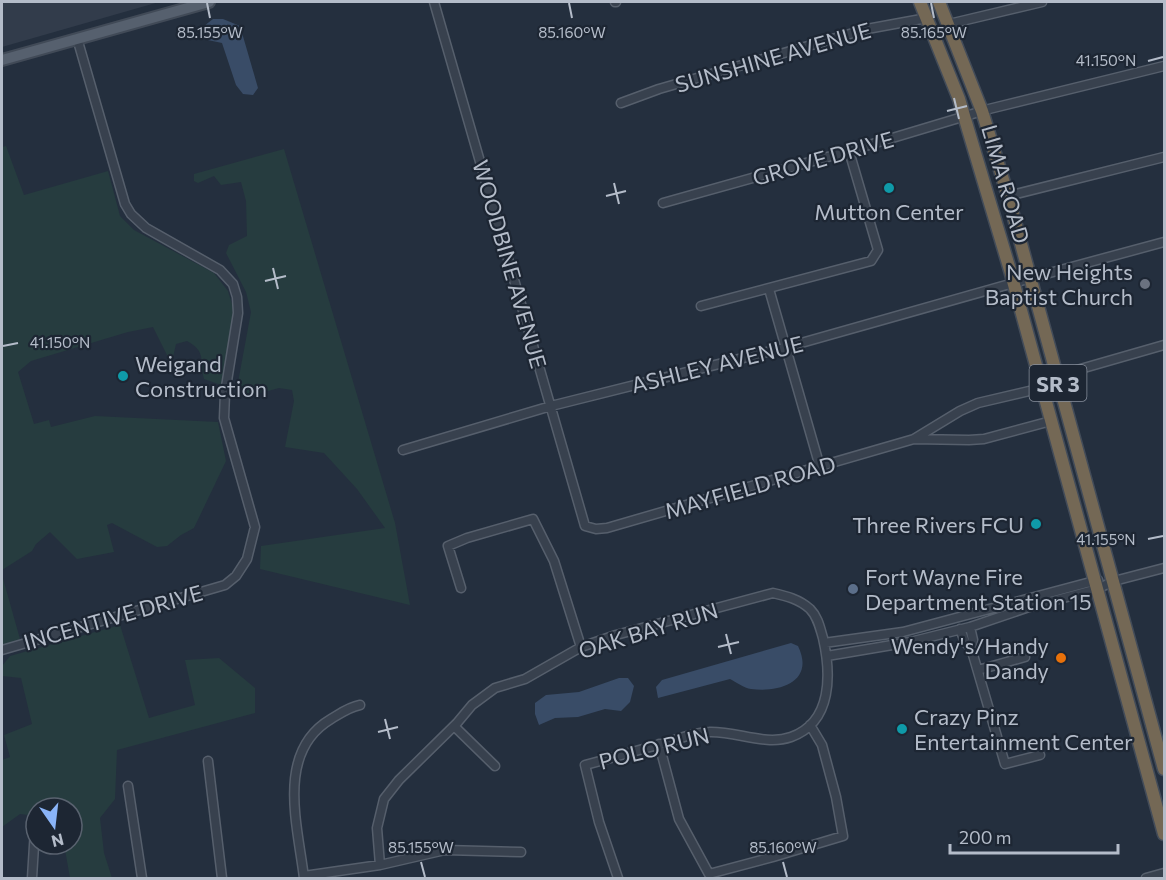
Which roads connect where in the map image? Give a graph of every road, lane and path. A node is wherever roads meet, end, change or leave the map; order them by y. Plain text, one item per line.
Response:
1 (209, 2) edge
2 (434, 2) edge
3 (920, 2) edge
4 (939, 2) edge
5 (1042, 2) edge
6 (927, 18) junction
7 (949, 24) junction
8 (77, 38) junction
9 (2, 60) edge
10 (1164, 66) edge
11 (621, 103) dead end
12 (982, 111) junction
13 (964, 117) junction
14 (849, 151) junction
15 (1164, 157) edge
16 (1008, 196) junction
17 (663, 203) dead end
18 (1164, 242) edge
19 (1031, 278) junction
20 (1013, 283) junction
21 (769, 289) junction
22 (701, 306) dead end
23 (1164, 345) edge
24 (787, 347) junction
25 (1056, 376) junction
26 (1042, 388) junction
27 (551, 406) junction
28 (1051, 422) junction
29 (914, 439) junction
30 (403, 450) dead end
31 (820, 466) junction
32 (585, 526) joint
33 (1164, 568) edge
34 (1113, 581) junction
35 (1096, 584) junction
36 (461, 588) dead end
37 (970, 627) junction
38 (960, 629) junction
39 (873, 636) junction
40 (824, 643) junction
41 (581, 647) junction
42 (876, 648) junction
43 (971, 648) junction
44 (2, 650) edge
45 (827, 656) junction
46 (1025, 657) dead end
47 (978, 670) junction
48 (360, 705) dead end
49 (810, 725) junction
50 (454, 726) junction
51 (659, 744) junction
52 (1040, 755) dead end
53 (208, 761) dead end
54 (495, 766) dead end
55 (1164, 770) edge
56 (128, 786) dead end
57 (1164, 834) edge
58 (521, 852) dead end
59 (33, 856) edge
60 (380, 866) junction
61 (1164, 873) edge
62 (304, 877) edge
63 (32, 879) edge
64 (142, 879) edge
65 (222, 879) edge
66 (618, 879) edge
67 (1146, 879) edge

1 - 8 main road
2 - 27 street, WOODBINE AVENUE
3 - 6 highway, LIMA ROAD / SR 3
4 - 7 highway, LIMA ROAD / SR 3
5 - 7 street
6 - 11 street, SUNSHINE AVENUE
6 - 13 highway, LIMA ROAD / SR 3
7 - 12 highway, LIMA ROAD / SR 3
8 - 9 main road
8 - 44 street, INCENTIVE DRIVE
10 - 12 street, GROVE DRIVE
12 - 13 street, GROVE DRIVE
12 - 16 highway, LIMA ROAD / SR 3
13 - 14 street, GROVE DRIVE
13 - 20 highway, LIMA ROAD / SR 3
14 - 17 street, GROVE DRIVE
14 - 21 street
15 - 16 street
16 - 19 highway, LIMA ROAD / SR 3
18 - 19 street, ASHLEY AVENUE
19 - 20 street, ASHLEY AVENUE
19 - 25 highway, LIMA ROAD / SR 3
20 - 24 street, ASHLEY AVENUE
20 - 26 highway, LIMA ROAD / SR 3
21 - 22 street
21 - 24 street
23 - 25 street
24 - 27 street, ASHLEY AVENUE
24 - 31 street
25 - 26 street
25 - 34 highway, LIMA ROAD / SR 3
26 - 28 highway, LIMA ROAD / SR 3
26 - 29 street
27 - 30 street, ASHLEY AVENUE
27 - 32 street, WOODBINE AVENUE
28 - 29 street
28 - 35 highway, LIMA ROAD / SR 3
29 - 31 street, MAYFIELD ROAD
31 - 32 street, MAYFIELD ROAD
33 - 34 street
34 - 35 street
34 - 55 highway, LIMA ROAD / SR 3
35 - 37 street
35 - 39 street
35 - 57 highway, LIMA ROAD / SR 3
36 - 41 street
37 - 38 street
37 - 43 street
38 - 42 street
38 - 43 street
39 - 40 street
39 - 42 street
40 - 41 street, OAK BAY RUN
40 - 45 street
41 - 50 street, OAK BAY RUN
42 - 45 street
43 - 47 street
45 - 49 street
46 - 47 street
47 - 52 street
48 - 62 street
49 - 51 street, POLO RUN
49 - 51 street
50 - 54 street
50 - 60 street, OAK BAY RUN
51 - 66 street, POLO RUN
53 - 65 street
56 - 64 street
58 - 60 street
59 - 63 street
60 - 62 street
61 - 67 street

